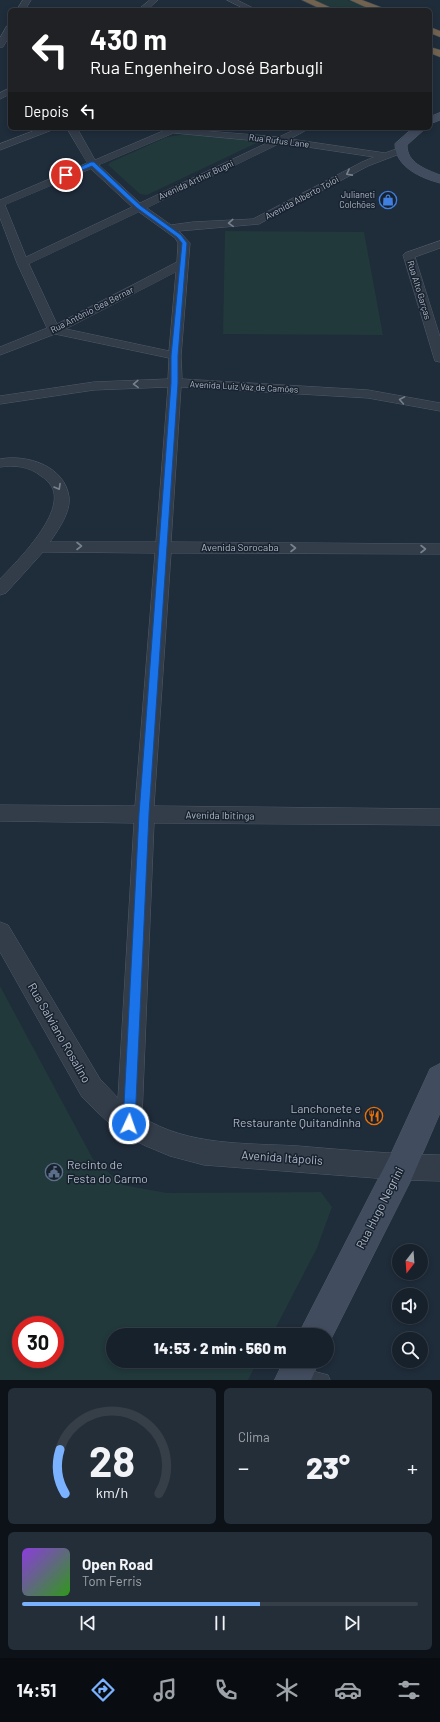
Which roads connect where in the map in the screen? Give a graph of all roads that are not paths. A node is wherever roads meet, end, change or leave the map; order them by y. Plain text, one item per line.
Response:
1 (154, 0) edge
2 (231, 0) edge
3 (306, 0) edge
4 (354, 0) edge
5 (144, 8) edge
6 (249, 8) edge
7 (326, 8) edge
8 (375, 8) edge
9 (8, 31) edge
10 (0, 45) edge
11 (8, 86) edge
12 (0, 96) edge
13 (44, 130) edge
14 (73, 130) edge
15 (173, 130) edge
16 (185, 130) edge
17 (301, 130) edge
18 (418, 130) edge
19 (280, 140) junction
20 (0, 147) edge
21 (400, 151) junction
22 (384, 156) junction
23 (92, 164) junction
24 (440, 179) edge
25 (0, 205) edge
26 (139, 207) junction
27 (168, 228) junction
28 (440, 244) edge
29 (23, 263) junction
30 (182, 264) junction
31 (54, 330) junction
32 (0, 351) edge
33 (175, 356) junction
34 (440, 358) edge
35 (175, 383) junction
36 (0, 400) edge
37 (440, 407) edge
38 (0, 463) edge
39 (164, 546) junction
40 (40, 547) junction
41 (440, 549) edge
42 (0, 589) edge
43 (0, 813) edge
44 (144, 814) junction
45 (440, 817) edge
46 (0, 932) edge
47 (440, 1079) edge
48 (129, 1124) junction
49 (401, 1167) junction
50 (440, 1168) edge
51 (319, 1328) edge

1 - 5 street
2 - 6 street
3 - 7 highway
4 - 8 highway
9 - 10 street
11 - 12 street
13 - 20 street
14 - 23 street
15 - 23 street
16 - 19 street, Rua Rufus Lane
17 - 19 street, Avenida Arthur Bugni
18 - 21 main road
19 - 22 street, Rua Rufus Lane
19 - 26 street, Avenida Arthur Bugni
21 - 22 street, Avenida Alberto Toloi
21 - 24 main road
22 -> 27 street, Avenida Alberto Toloi
23 - 25 street
23 - 26 street
25 - 29 street
26 - 27 street
26 - 29 street, Avenida Arthur Bugni
27 - 30 street
28 - 34 street, Rua Alto Garças
29 - 31 street
30 - 31 street, Rua Antônio Gea Bernar
30 - 33 street
31 - 32 street, Rua Antônio Gea Bernar
31 - 33 street
33 - 35 street
35 -> 36 street, Avenida Luiz Vaz de Camões
37 -> 35 street, Avenida Luiz Vaz de Camões
35 - 39 street
38 -> 40 street
40 -> 39 street, Avenida Sorocaba
39 -> 41 street, Avenida Sorocaba
39 - 44 street
40 - 42 street
43 - 44 street, Avenida Ibitinga
44 - 45 street, Avenida Ibitinga
44 - 48 street
46 - 48 street, Rua Salviano Rosalino
47 - 49 main road, Rua Hugo Negrini
48 - 49 street, Avenida Itápolis
49 - 50 street, Avenida Itápolis
49 - 51 main road, Rua Hugo Negrini

